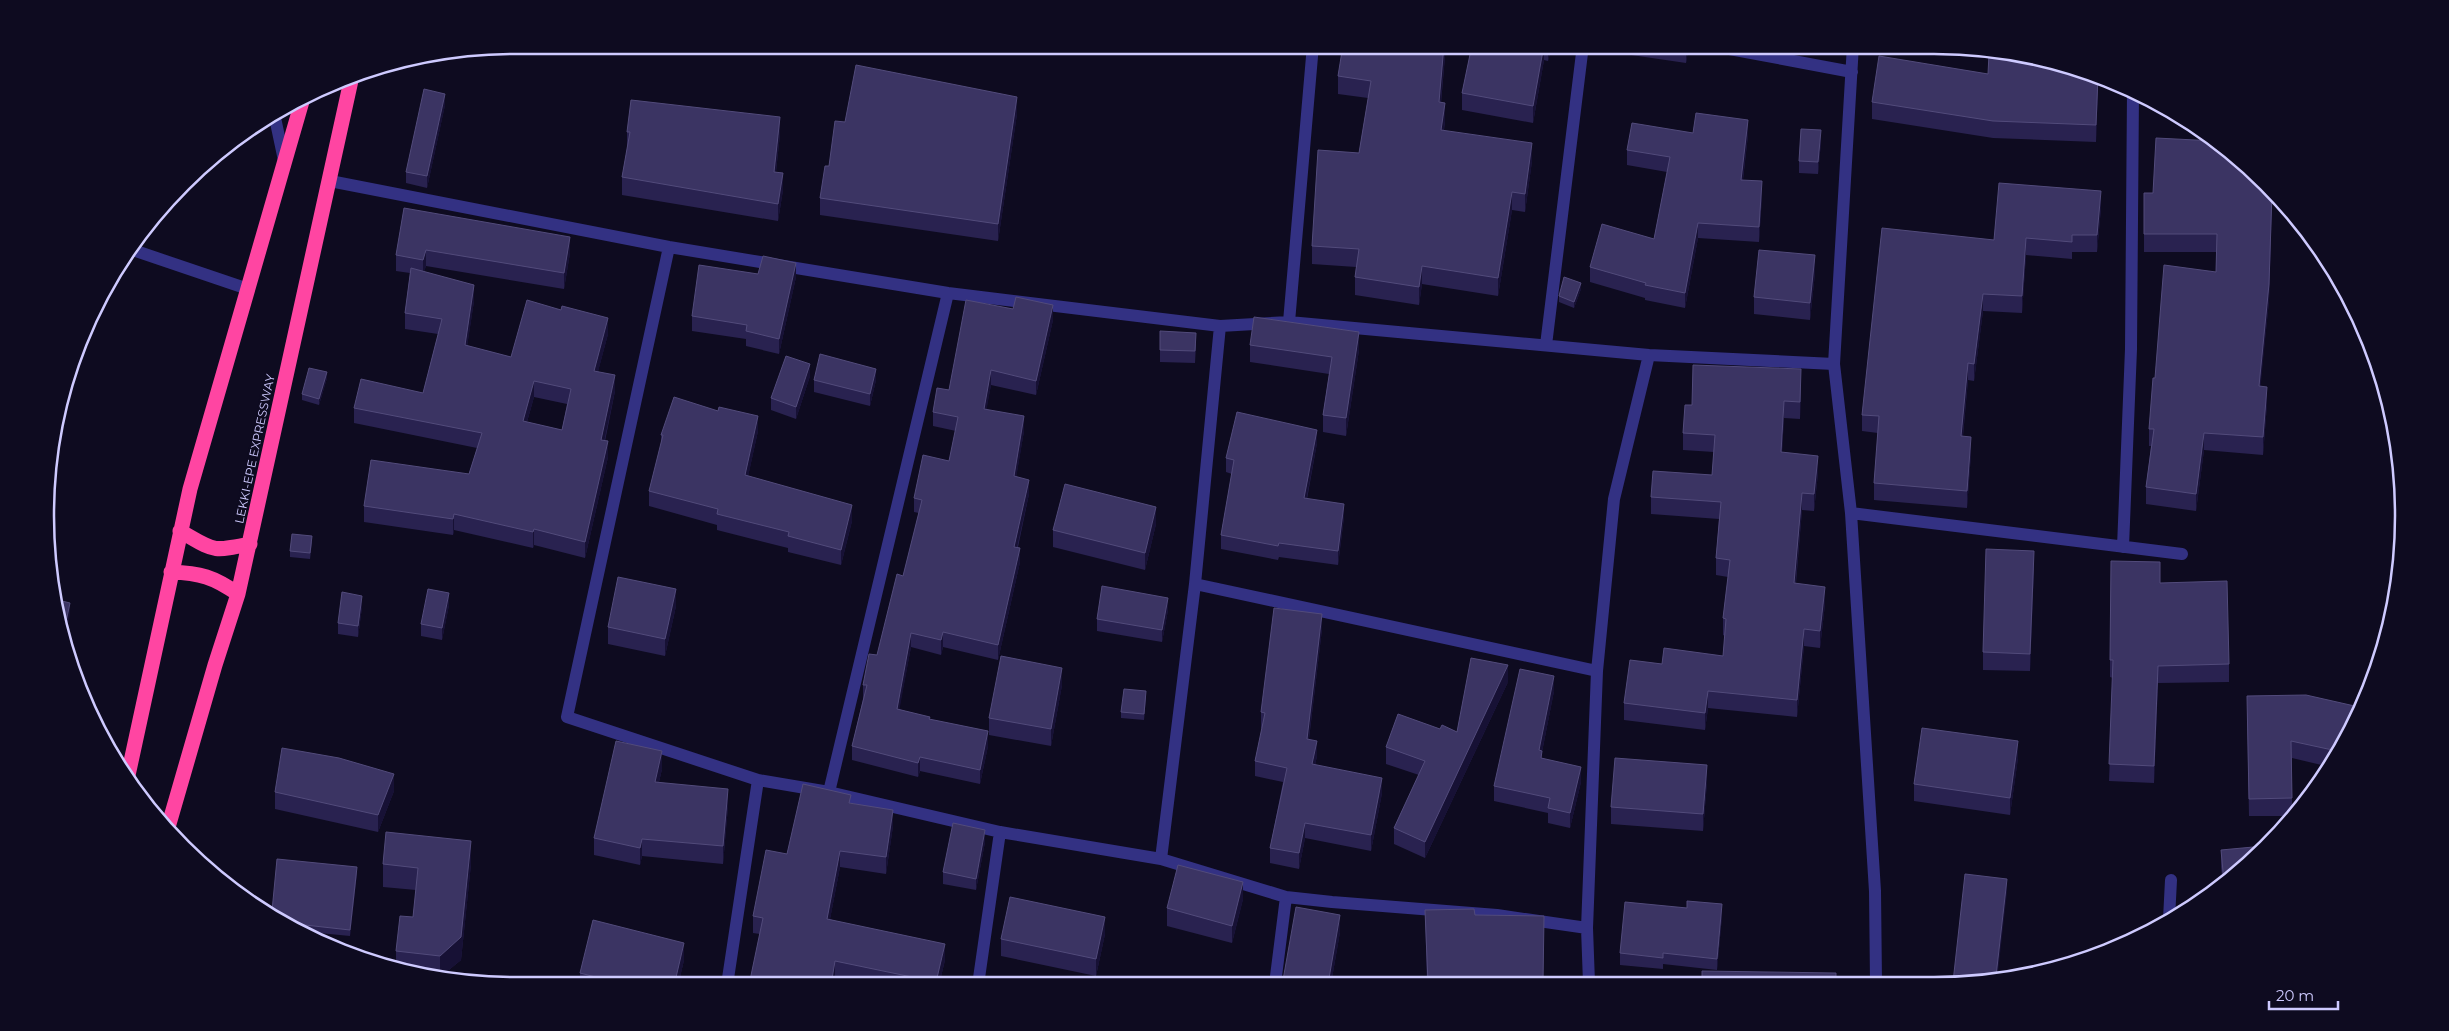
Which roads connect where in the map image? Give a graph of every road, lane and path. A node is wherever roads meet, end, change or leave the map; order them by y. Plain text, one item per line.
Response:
1 (1312, 54) edge
2 (1583, 54) edge
3 (1756, 54) edge
4 (1852, 54) edge
5 (1852, 72) junction
6 (350, 85) edge
7 (2133, 99) edge
8 (301, 107) edge
9 (276, 122) edge
10 (285, 165) junction
11 (330, 181) junction
12 (669, 247) junction
13 (137, 251) edge
14 (248, 289) junction
15 (948, 292) junction
16 (1289, 322) junction
17 (1220, 326) junction
18 (1546, 345) junction
19 (1649, 355) junction
20 (1834, 364) junction
21 (1851, 513) junction
22 (180, 531) junction
23 (250, 544) junction
24 (2123, 547) junction
25 (2182, 554) dead end
26 (171, 572) junction
27 (1195, 584) junction
28 (238, 594) junction
29 (1597, 671) junction
30 (130, 768) edge
31 (758, 780) junction
32 (829, 792) junction
33 (170, 822) edge
34 (1000, 832) junction
35 (1161, 859) junction
36 (2171, 880) dead end
37 (1286, 897) junction
38 (2169, 912) edge
39 (1587, 928) junction
40 (728, 977) edge
41 (979, 977) edge
42 (1276, 977) edge
43 (1589, 977) edge
44 (1876, 977) edge

1 - 16 street
2 - 18 street
3 - 5 street
4 - 5 street
5 - 20 street
6 - 11 highway, LEKKI-EPE EXPRESSWAY
7 - 24 street
8 - 10 highway
9 - 10 street
10 - 14 highway
11 - 12 street
11 - 23 highway, LEKKI-EPE EXPRESSWAY
12 - 15 street
12 - 31 street
13 - 14 street
14 - 22 highway
15 - 17 street
15 - 32 street
16 - 17 street
16 - 18 street
17 - 27 street
18 - 19 street
19 - 20 street
19 - 29 street
20 - 21 street
21 - 24 street
21 - 44 street
22 - 23 highway
22 - 26 highway
23 - 28 highway, LEKKI-EPE EXPRESSWAY
24 - 25 street
26 - 28 highway
26 - 30 highway
27 - 29 street
27 - 35 street
28 - 33 highway, LEKKI-EPE EXPRESSWAY
29 - 39 street
31 - 32 street
31 - 40 street
32 - 34 street
34 - 35 street
34 - 41 street
35 - 37 street
36 - 38 street
37 - 39 street
37 - 42 street
39 - 43 street

